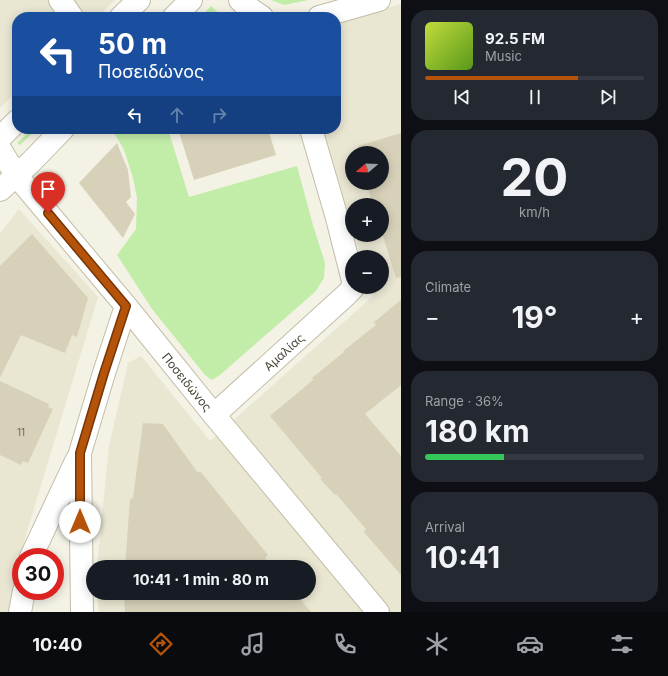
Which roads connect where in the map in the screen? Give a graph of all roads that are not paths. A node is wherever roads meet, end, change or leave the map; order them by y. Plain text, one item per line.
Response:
1 (60, 0) edge
2 (139, 0) edge
3 (191, 0) edge
4 (240, 0) edge
5 (378, 0) edge
6 (68, 12) edge
7 (126, 12) edge
8 (179, 12) edge
9 (255, 12) edge
10 (336, 12) edge
11 (12, 126) edge
12 (58, 134) edge
13 (312, 134) edge
14 (0, 138) edge
15 (0, 149) edge
16 (16, 175) junction
17 (0, 190) edge
18 (345, 250) edge
19 (348, 294) edge
20 (126, 306) junction
21 (214, 415) junction
22 (80, 453) junction
23 (35, 548) edge
24 (22, 600) edge
25 (20, 612) edge
26 (82, 612) edge
27 (378, 612) edge

1 - 6 street
2 - 7 street
3 - 8 street
4 - 9 street
5 - 10 street
11 - 14 street
12 - 16 street
13 - 18 street
15 - 16 street, Ποσειδώνος
16 - 17 street
16 - 20 street, Ποσειδώνος
19 - 21 street, Αμαλίας
20 - 21 street, Ποσειδώνος
20 - 22 street
21 - 27 street, Ποσειδώνος
22 - 23 street
22 - 26 street
24 - 25 street

